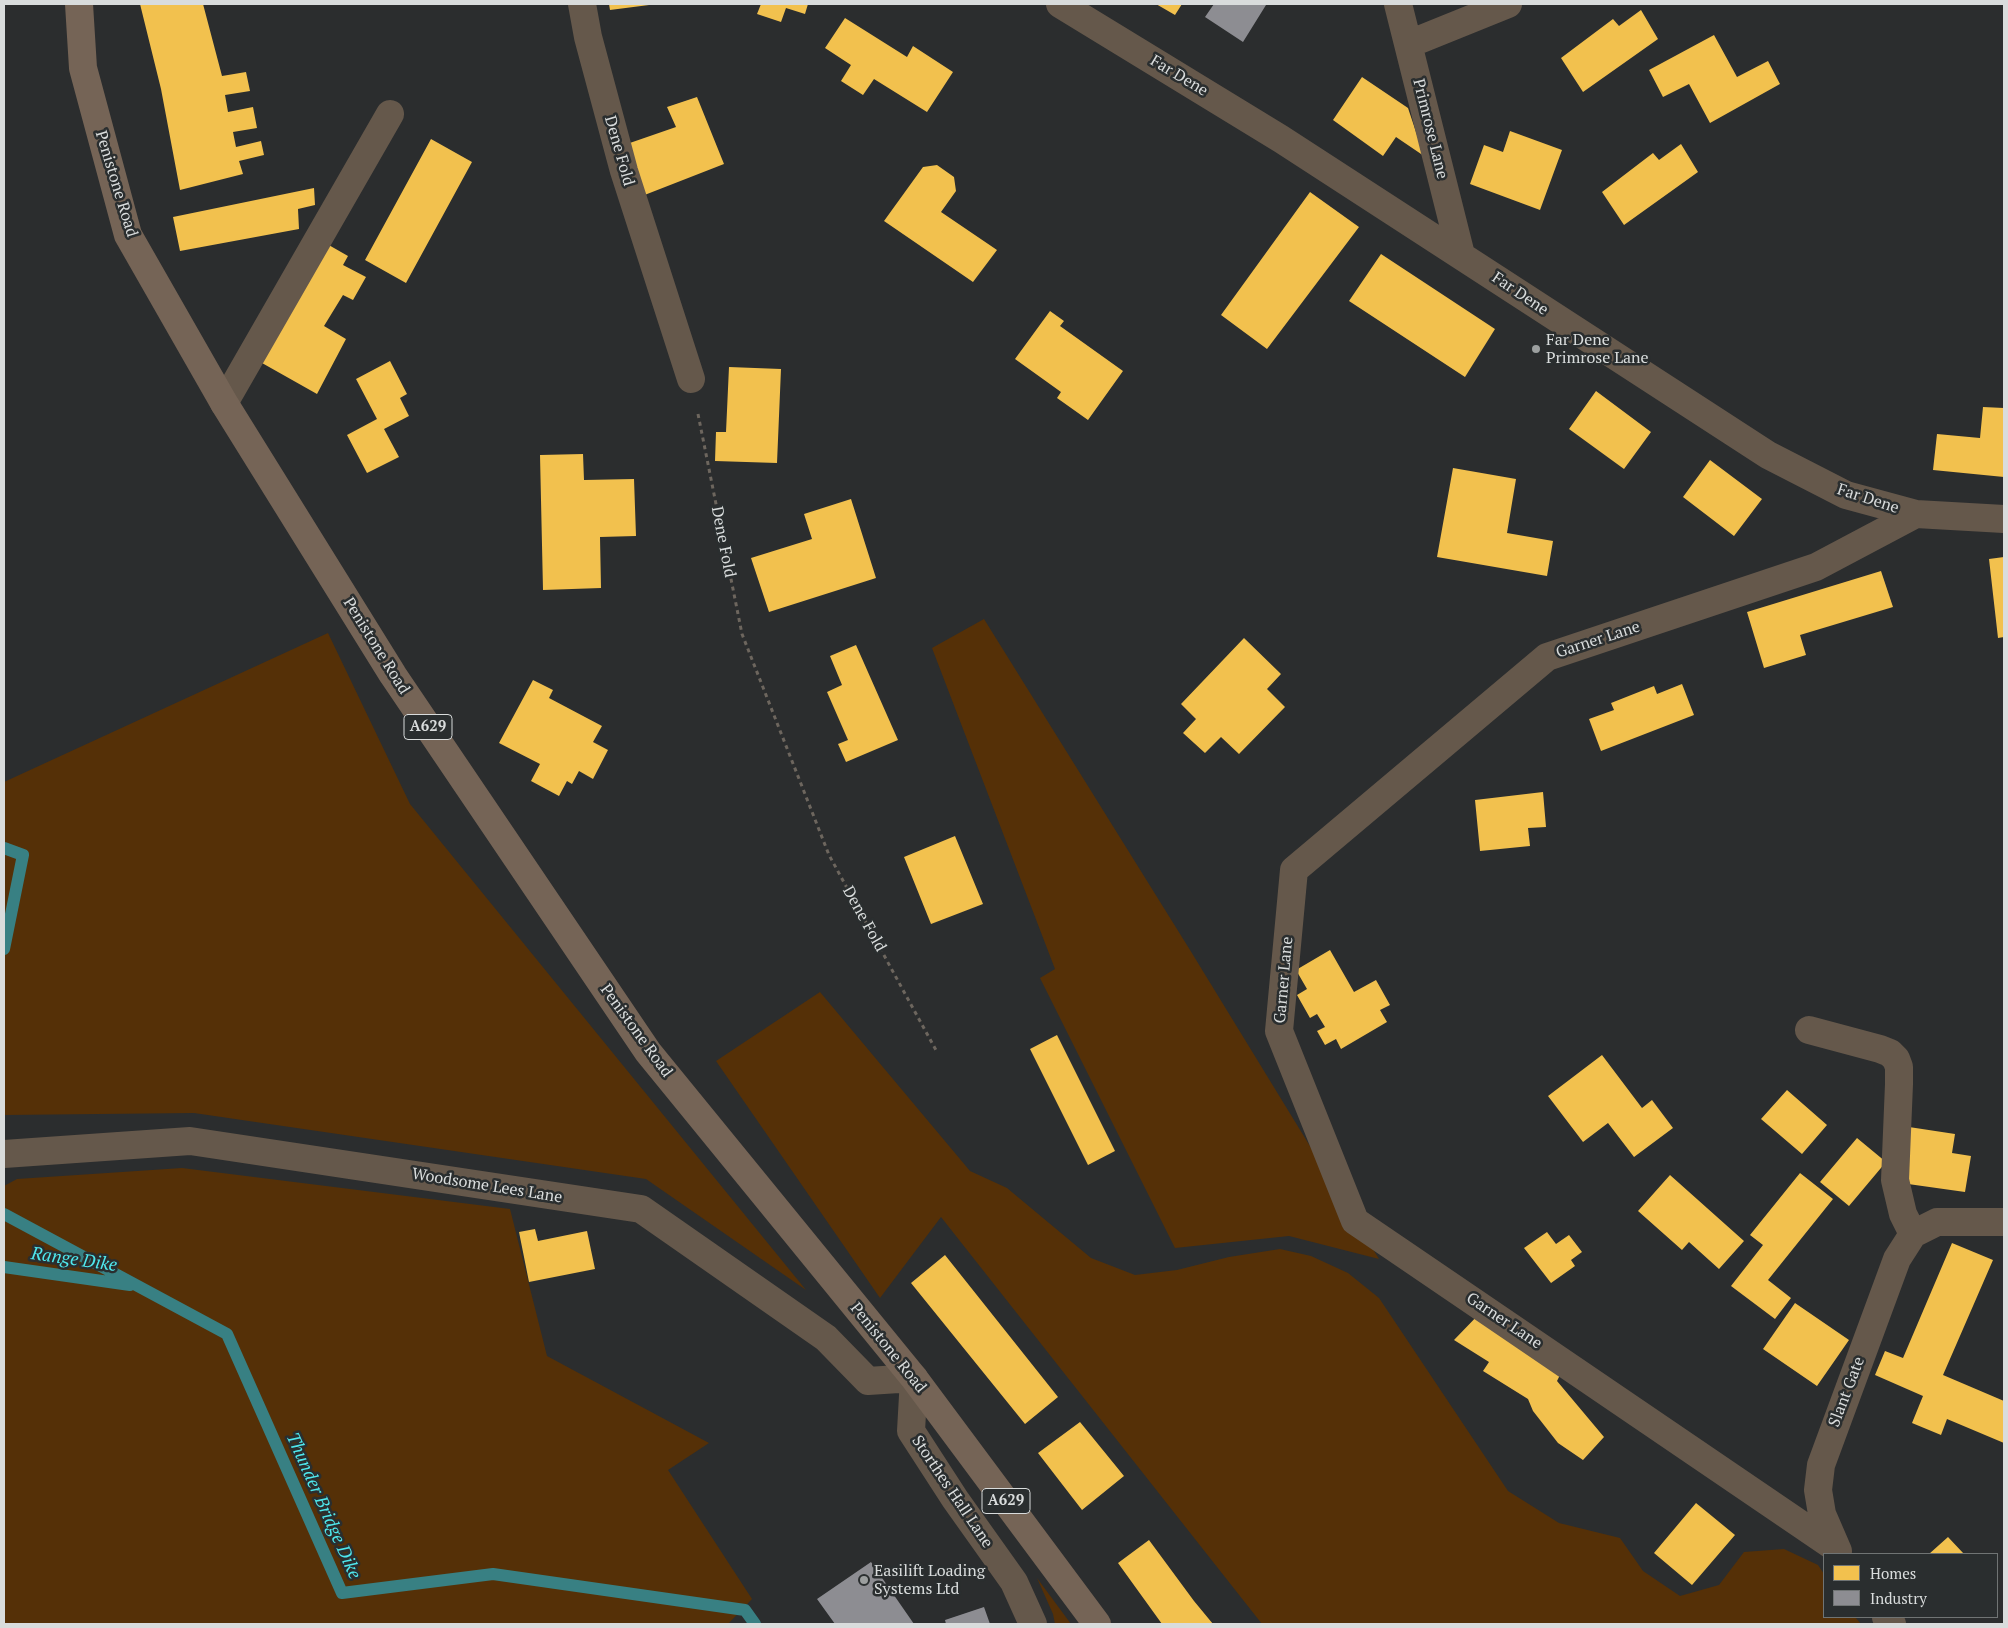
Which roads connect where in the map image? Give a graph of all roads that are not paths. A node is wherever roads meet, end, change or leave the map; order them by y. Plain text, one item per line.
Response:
1 (79, 4) edge
2 (582, 4) edge
3 (1060, 4) edge
4 (1398, 4) edge
5 (1508, 4) edge
6 (1409, 44) junction
7 (390, 114) dead end
8 (1461, 255) junction
9 (691, 379) road end
10 (224, 403) junction
11 (1916, 514) junction
12 (2004, 519) edge
13 (1809, 1030) dead end
14 (4, 1154) edge
15 (2004, 1222) edge
16 (1913, 1234) junction
17 (914, 1378) junction
18 (1839, 1552) edge
19 (1033, 1624) edge
20 (1097, 1624) edge

1 - 10 highway, Penistone Road / A629
2 - 9 street, Dene Fold
3 - 8 street, Far Dene
4 - 6 street, Primrose Lane
5 - 6 street
6 - 8 street, Primrose Lane
7 - 10 street
8 - 11 street, Far Dene
10 - 17 highway, Penistone Road / A629
11 - 12 street, Far Dene
11 - 18 street, Garner Lane
13 - 16 street
14 - 17 street, Woodsome Lees Lane
15 - 16 street
16 - 18 street, Slant Gate
17 - 19 street, Storthes Hall Lane
17 - 20 highway, Penistone Road / A629

